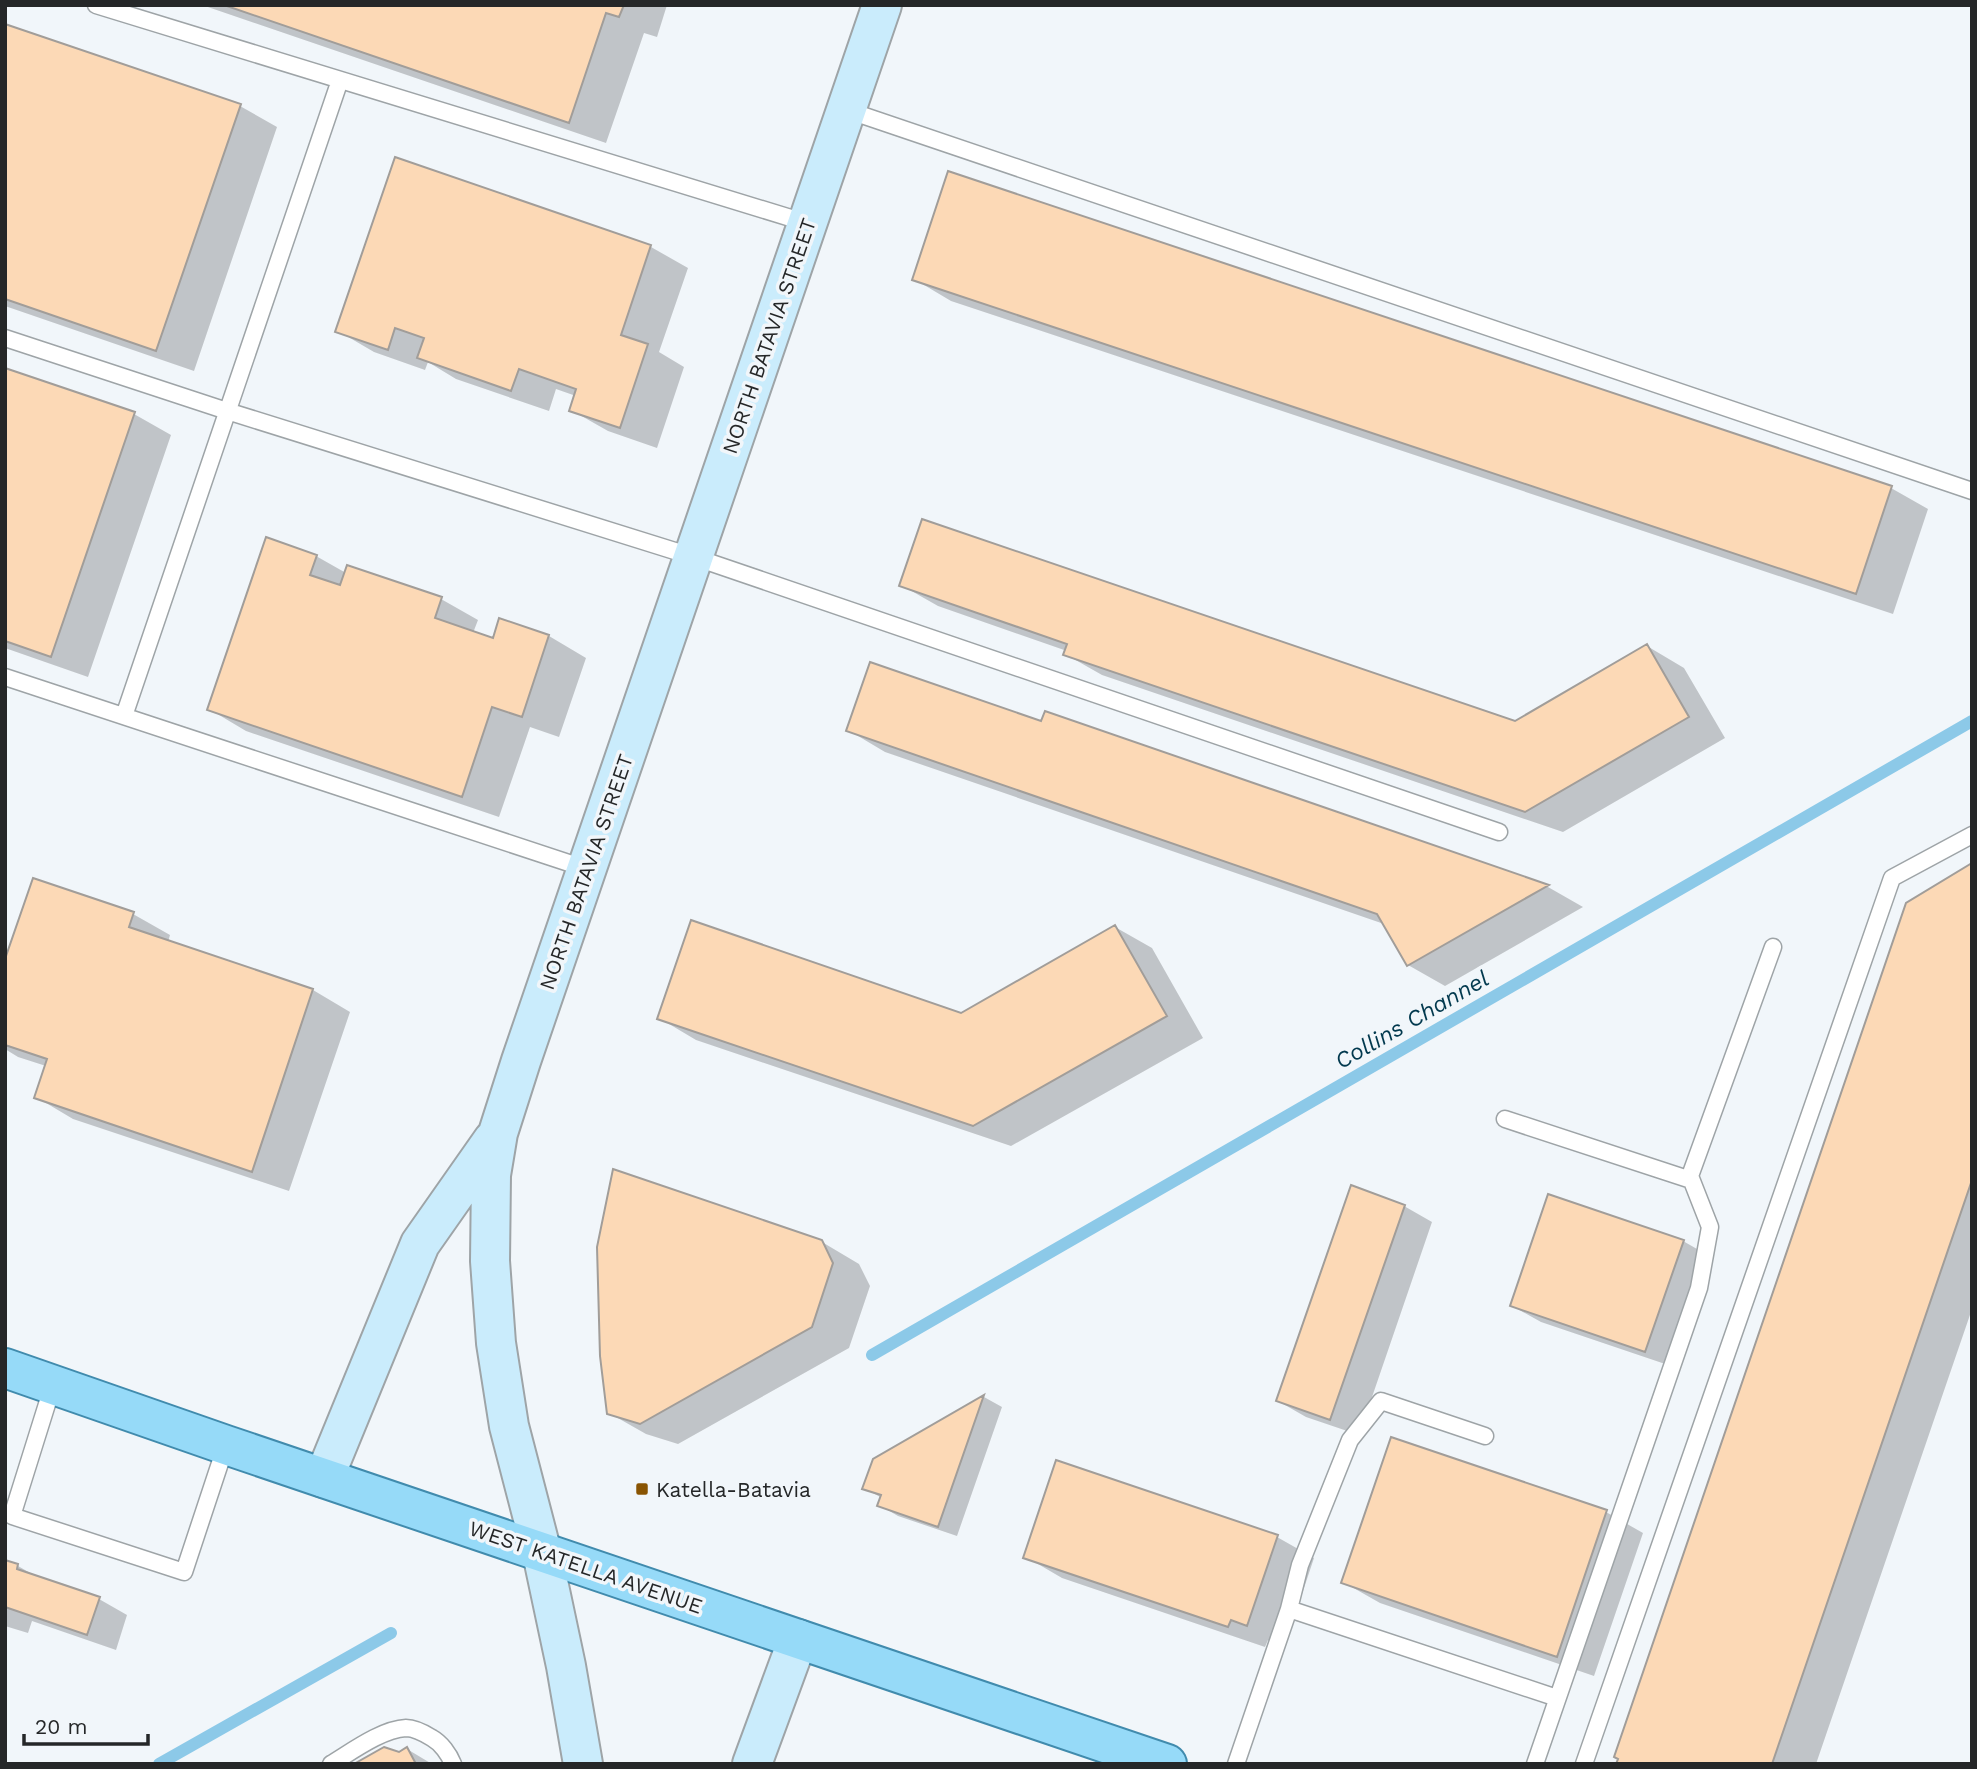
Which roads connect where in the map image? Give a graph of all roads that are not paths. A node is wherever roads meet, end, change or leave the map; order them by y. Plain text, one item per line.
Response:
1 (96, 5) edge
2 (882, 5) edge
3 (340, 79) junction
4 (847, 110) junction
5 (807, 223) junction
6 (5, 338) edge
7 (227, 411) junction
8 (1972, 491) edge
9 (694, 557) junction
10 (5, 677) edge
11 (124, 716) junction
12 (1499, 832) dead end
13 (1972, 835) edge
14 (587, 869) junction
15 (1773, 947) dead end
16 (1505, 1119) dead end
17 (498, 1133) junction
18 (1691, 1180) junction
19 (5, 1368) edge
20 (53, 1385) junction
21 (1485, 1436) dead end
22 (226, 1445) junction
23 (324, 1478) junction
24 (542, 1553) junction
25 (1289, 1609) junction
26 (798, 1639) junction
27 (1557, 1698) junction
28 (331, 1764) edge
29 (453, 1764) edge
30 (583, 1764) edge
31 (752, 1764) edge
32 (1167, 1764) edge
33 (1236, 1764) edge
34 (1535, 1764) edge
35 (1584, 1764) edge

1 - 3 lane
2 - 4 street, NORTH BATAVIA STREET
3 - 5 lane
3 - 7 lane
4 - 5 street, NORTH BATAVIA STREET
4 - 8 lane
5 - 9 street, NORTH BATAVIA STREET
6 - 7 lane
7 - 9 lane
7 - 11 lane
9 - 12 lane
9 - 14 street, NORTH BATAVIA STREET
10 - 11 lane
11 - 14 lane
13 - 35 lane
14 - 17 street, NORTH BATAVIA STREET
15 - 18 lane
16 - 18 lane
17 - 23 street
17 - 24 street, NORTH BATAVIA STREET
18 - 27 lane
19 - 20 main road, WEST KATELLA AVENUE
20 - 22 main road, WEST KATELLA AVENUE
20 - 22 lane
21 - 25 lane
22 - 23 main road, WEST KATELLA AVENUE
23 - 24 main road, WEST KATELLA AVENUE
24 - 26 main road, WEST KATELLA AVENUE
24 - 30 street, NORTH BATAVIA STREET
25 - 27 lane
25 - 33 lane
26 - 31 street
26 - 32 main road, WEST KATELLA AVENUE
27 - 34 lane
28 - 29 lane

